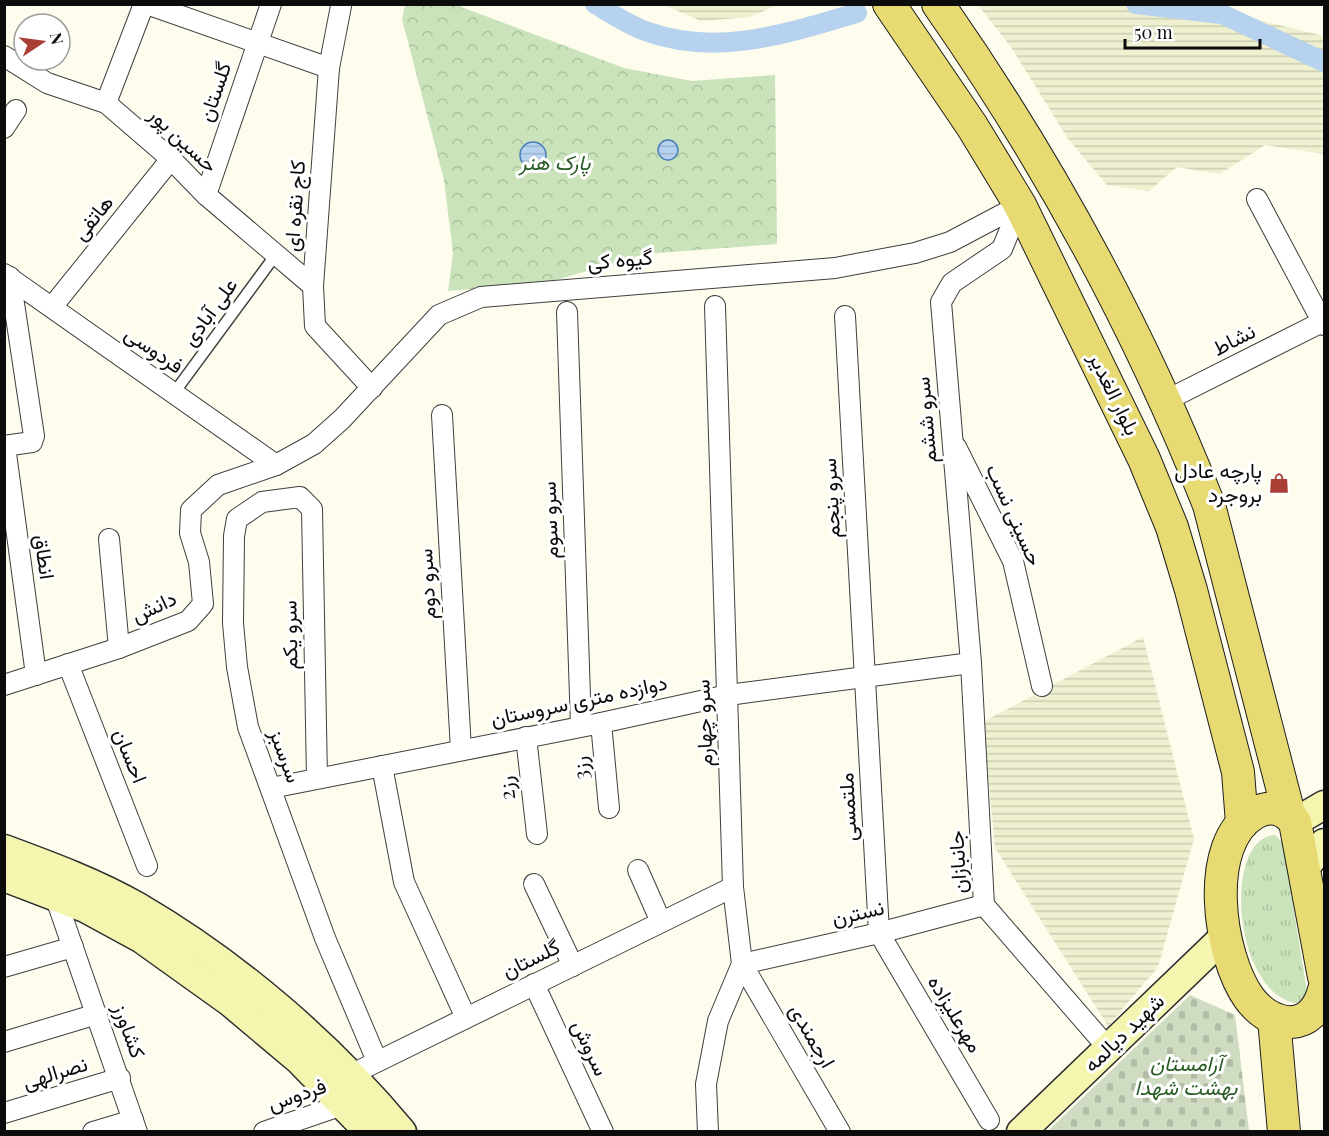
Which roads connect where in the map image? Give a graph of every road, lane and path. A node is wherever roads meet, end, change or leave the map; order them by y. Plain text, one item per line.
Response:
1 (145, 4) edge
2 (271, 4) edge
3 (889, 4) edge
4 (938, 4) edge
5 (341, 6) dead end
6 (257, 43) junction
7 (4, 56) edge
8 (329, 68) junction
9 (106, 103) junction
10 (16, 110) dead end
11 (4, 128) edge
12 (171, 159) junction
13 (206, 195) junction
14 (1257, 199) dead end
15 (1020, 205) junction
16 (277, 253) junction
17 (7, 275) edge
18 (312, 286) junction
19 (715, 306) dead end
20 (52, 307) junction
21 (567, 312) dead end
22 (845, 316) dead end
23 (1324, 323) edge
24 (372, 388) junction
25 (174, 393) junction
26 (1165, 401) junction
27 (442, 415) dead end
28 (951, 437) junction
29 (5, 446) edge
30 (276, 465) junction
31 (300, 497) joint
32 (109, 539) dead end
33 (235, 601) junction
34 (203, 604) junction
35 (119, 648) junction
36 (971, 663) junction
37 (68, 664) junction
38 (36, 675) junction
39 (865, 678) junction
40 (4, 685) edge
41 (1042, 686) dead end
42 (728, 694) junction
43 (591, 724) junction
44 (526, 737) junction
45 (461, 750) junction
46 (382, 766) junction
47 (317, 778) junction
48 (271, 788) junction
49 (1324, 805) edge
50 (609, 808) dead end
51 (1292, 818) junction
52 (1242, 823) junction
53 (537, 834) dead end
54 (1324, 843) edge
55 (4, 849) edge
56 (147, 866) dead end
57 (1305, 868) junction
58 (638, 870) dead end
59 (4, 877) edge
60 (534, 884) dead end
61 (733, 887) junction
62 (55, 896) junction
63 (984, 904) junction
64 (661, 922) junction
65 (879, 933) junction
66 (1226, 935) junction
67 (73, 946) junction
68 (1323, 958) edge
69 (742, 964) junction
70 (573, 966) junction
71 (4, 967) edge
72 (534, 984) junction
73 (1324, 990) edge
74 (97, 1014) junction
75 (466, 1018) junction
76 (1274, 1019) junction
77 (4, 1042) edge
78 (1108, 1048) junction
79 (377, 1061) junction
80 (120, 1078) junction
81 (341, 1088) junction
82 (4, 1113) edge
83 (989, 1120) dead end
84 (135, 1126) edge
85 (93, 1131) edge
86 (264, 1131) edge
87 (369, 1131) edge
88 (402, 1131) edge
89 (603, 1131) edge
90 (708, 1131) edge
91 (840, 1131) edge
92 (1022, 1131) edge
93 (1284, 1131) edge

1 - 6 street
1 - 9 street
2 - 6 street, گلستان
3 - 15 main road, بلوار الغدیر
4 - 26 main road, بلوار الغدیر
5 - 8 street, کاج نقره ای
6 - 8 street
6 - 13 street, گلستان
7 - 9 street, حسین پور
8 - 18 street, کاج نقره ای
9 - 12 street, حسین پور
10 - 11 street
12 - 13 street, حسین پور
12 - 20 street, هاتفی
13 - 16 street, حسین پور
14 - 23 street
15 - 24 street, گیوه کی
15 - 28 street, سرو ششم
15 - 52 main road, بلوار الغدیر
16 - 18 street, حسین پور
16 - 25 lane, علی آبادی
17 - 20 street, فردوسی
17 - 29 street
18 - 24 street, کاج نقره ای
19 - 42 street, سرو چهارم
20 - 25 street, فردوسی
21 - 43 street, سرو سوم
22 - 39 street, سرو پنجم
23 - 26 street, نشاط
24 - 30 street, گیوه کی
25 - 30 street, فردوسی
26 - 51 main road, بلوار الغدیر
27 - 45 street, سرو دوم
28 - 36 street, سرو ششم
28 - 41 street, حسینی نسب
29 - 38 street, انطاق
30 - 34 street, دانش
31 - 33 street, سرسبز
31 - 47 street, سرو یکم
32 - 35 street
33 - 34 street
33 - 48 street, سرسبز
34 - 35 street, دانش
35 - 37 street, دانش
36 - 39 street, دوازده متری سروستان
36 - 63 street, جانبازان
37 - 38 street, دانش
37 - 56 street, احسان
38 - 40 street, دانش
39 - 42 street, دوازده متری سروستان
39 - 65 street, ملتمسی
42 - 43 street, دوازده متری سروستان
42 - 61 street, سرو چهارم
43 - 44 street, دوازده متری سروستان
43 - 50 street, رز3
44 - 45 street, دوازده متری سروستان
44 - 53 street, رز2
45 - 46 street, دوازده متری سروستان
46 - 47 street, دوازده متری سروستان
46 - 75 street
47 - 48 street, دوازده متری سروستان
48 - 79 street, سرسبز
49 - 51 main road
51 - 52 main road
51 - 57 main road, بلوار الغدیر
52 - 66 main road
54 - 57 main road
55 - 81 main road
57 - 68 main road, بلوار الغدیر
58 - 64 street
59 - 62 main road
60 - 70 street
61 - 64 street, گلستان
61 - 69 street, سرو چهارم
62 - 67 street, کشاورز
62 - 81 main road
63 - 65 street, نسترن
63 - 78 street, جانبازان
64 - 70 street, گلستان
65 - 69 street, نسترن
65 - 83 street, مهرعلیزاده
66 - 76 main road
66 - 78 main road, شهید دیالمه
67 - 71 street
67 - 74 street, کشاورز
69 - 90 street, سرو چهارم
69 - 91 street, ارجمندی
70 - 72 street, گلستان
72 - 75 street, گلستان
72 - 89 street, سروش
73 - 76 main road
74 - 77 street
74 - 80 street, کشاورز
75 - 79 street, گلستان
76 - 93 main road
78 - 92 main road, شهید دیالمه
79 - 81 street, گلستان
80 - 82 street, نصرالهی
80 - 84 street, کشاورز
81 - 86 street, فردوس
81 - 87 main road
81 - 88 main road
84 - 85 street

